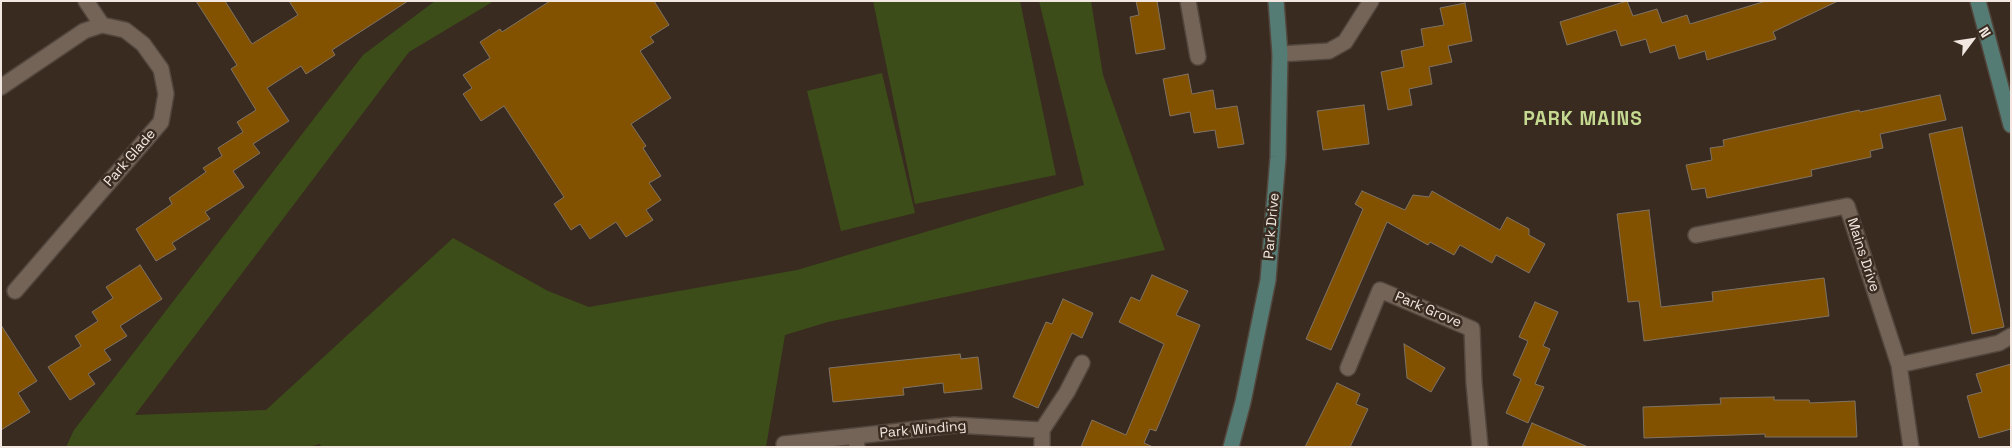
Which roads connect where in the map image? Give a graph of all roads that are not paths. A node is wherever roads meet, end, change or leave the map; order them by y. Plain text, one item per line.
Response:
1 (86, 1) edge
2 (1188, 1) edge
3 (1276, 1) edge
4 (1371, 1) edge
5 (1978, 1) edge
6 (102, 25) junction
7 (1280, 54) junction
8 (1198, 57) dead end
9 (1, 87) edge
10 (2011, 125) edge
11 (1696, 235) dead end
12 (15, 291) dead end
13 (2011, 336) edge
14 (1082, 363) dead end
15 (1899, 365) junction
16 (1348, 368) dead end
17 (1042, 430) junction
18 (856, 442) edge
19 (784, 444) dead end
20 (1042, 447) edge
21 (1232, 447) edge
22 (1480, 447) edge
23 (1911, 447) edge

1 - 6 street
2 - 8 street
3 - 7 street, Park Drive
4 - 7 street
5 - 10 street
6 - 9 street
6 - 12 street, Park Glade
7 - 21 street, Park Drive
11 - 15 street, Mains Drive
13 - 15 street
14 - 17 street
15 - 23 street, Mains Drive
16 - 22 street, Park Grove
17 - 18 street, Park Winding
17 - 20 street
18 - 19 street, Park Winding

